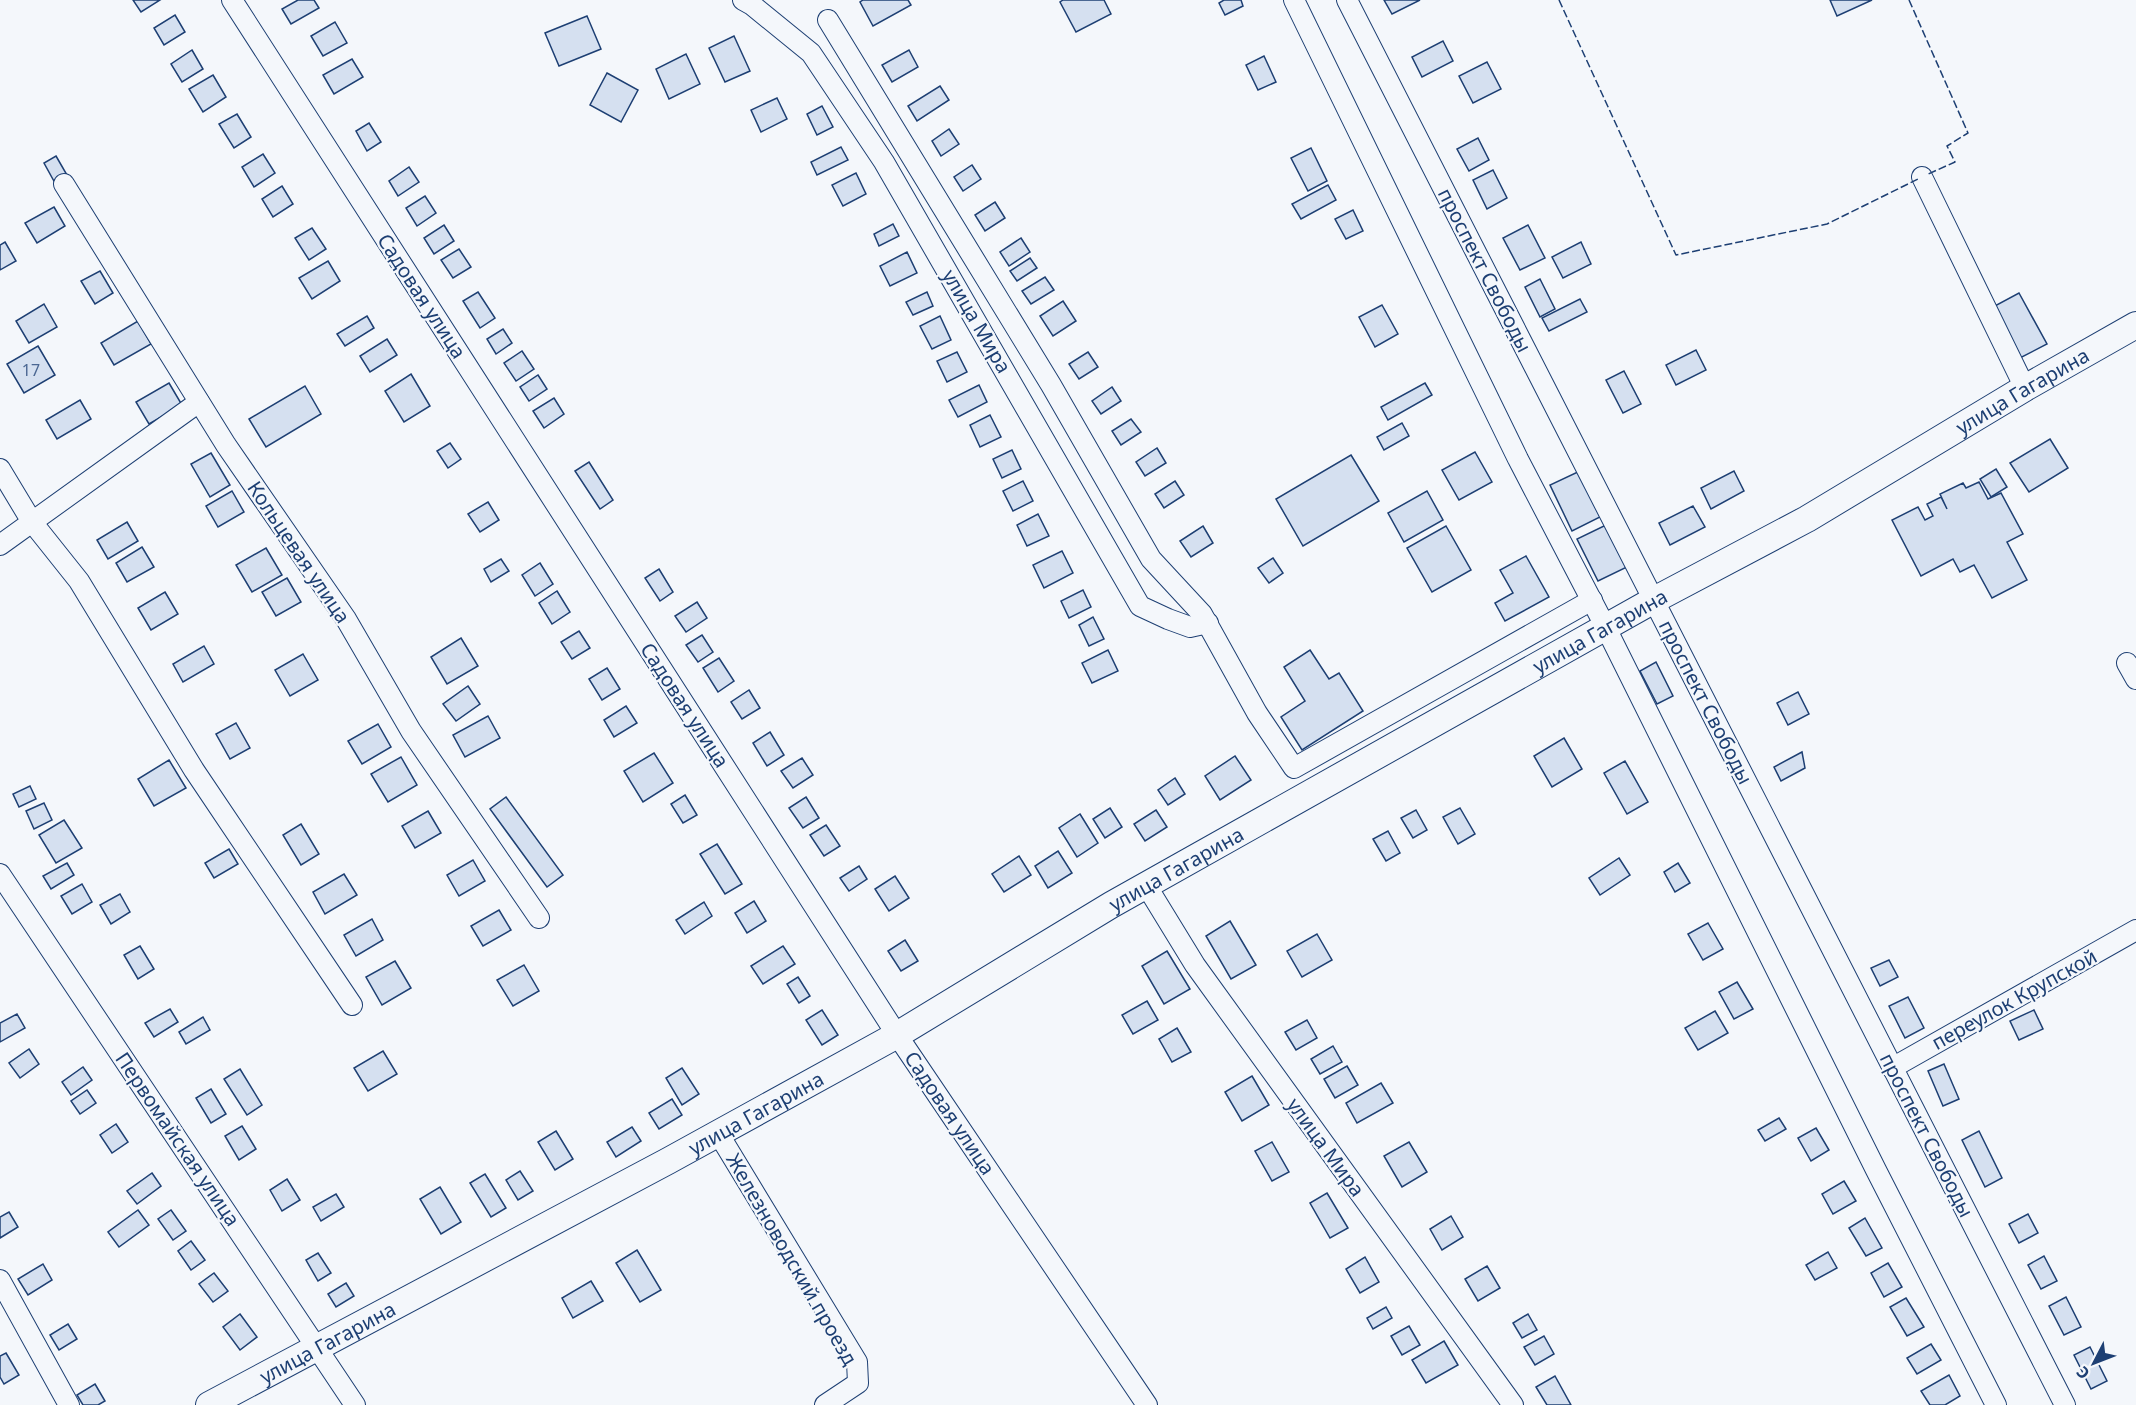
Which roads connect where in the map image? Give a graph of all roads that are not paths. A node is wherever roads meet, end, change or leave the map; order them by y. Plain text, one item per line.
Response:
1 (232, 0) edge
2 (743, 0) edge
3 (1294, 0) edge
4 (1347, 0) edge
5 (828, 20) dead end
6 (1922, 177) dead end
7 (64, 184) dead end
8 (2136, 325) edge
9 (2025, 388) junction
10 (199, 402) junction
11 (0, 469) edge
12 (32, 522) junction
13 (0, 545) edge
14 (1592, 600) junction
15 (1654, 600) junction
16 (1208, 623) junction
17 (1606, 628) junction
18 (0, 874) edge
19 (1146, 885) junction
20 (539, 918) dead end
21 (2136, 930) edge
22 (352, 1005) dead end
23 (897, 1035) junction
24 (1892, 1068) junction
25 (718, 1133) junction
26 (0, 1280) edge
27 (316, 1347) junction
28 (69, 1405) edge
29 (209, 1405) edge
30 (355, 1405) edge
31 (825, 1405) edge
32 (1147, 1405) edge
33 (1513, 1405) edge
34 (1996, 1405) edge
35 (2065, 1405) edge

1 - 23 street, Садовая улица
2 - 16 street, улица Мира
3 - 14 street
4 - 15 street, проспект Свободы
5 - 16 street, улица Мира
6 - 9 street
7 - 10 street, Кольцевая улица
8 - 9 main road, улица Гагарина
9 - 15 main road, улица Гагарина
10 - 12 street
10 - 20 street, Кольцевая улица
11 - 12 street
12 - 13 street
12 - 22 street
14 - 16 street, улица Мира
14 - 17 street
15 - 17 main road, улица Гагарина
15 - 24 street, проспект Свободы
17 - 19 main road, улица Гагарина
17 - 34 street
18 - 27 street, Первомайская улица
19 - 23 main road, улица Гагарина
19 - 33 street, улица Мира
21 - 24 street, переулок Крупской
23 - 25 main road, улица Гагарина
23 - 32 street, Садовая улица
24 - 35 street, проспект Свободы
25 - 27 main road, улица Гагарина
25 - 31 street, Железноводский проезд
26 - 28 street
27 - 29 main road, улица Гагарина
27 - 30 street, Первомайская улица

